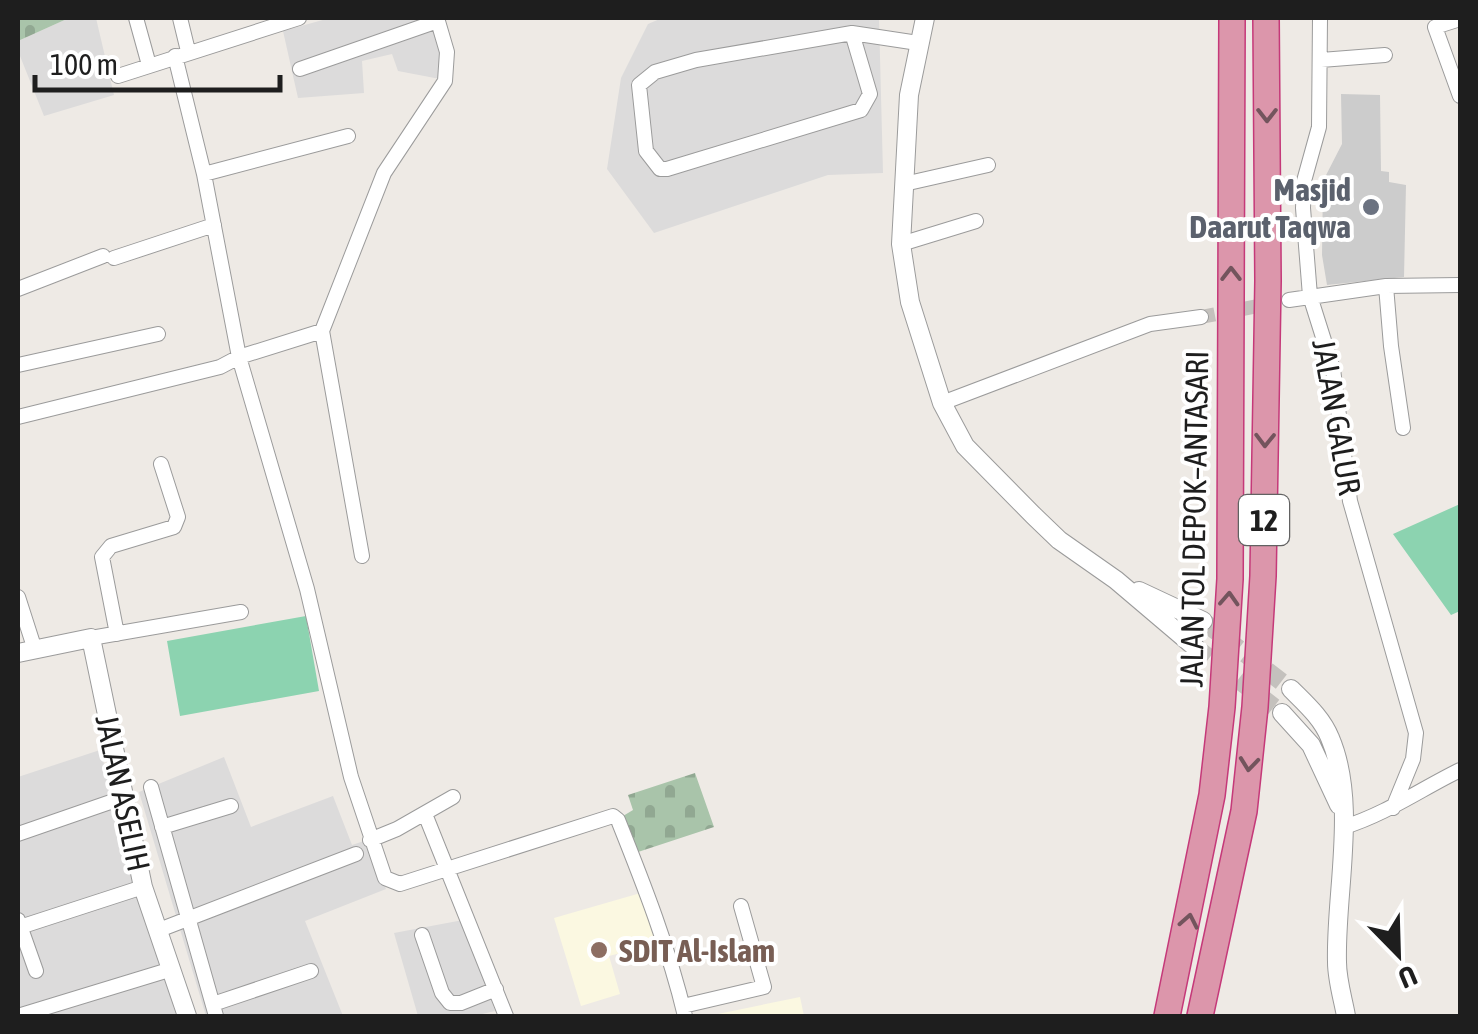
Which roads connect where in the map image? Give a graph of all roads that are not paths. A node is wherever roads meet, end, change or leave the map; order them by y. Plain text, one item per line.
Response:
1 (136, 18) edge
2 (180, 18) edge
3 (299, 18) edge
4 (924, 18) edge
5 (1232, 18) edge
6 (1266, 18) edge
7 (1320, 18) edge
8 (437, 19) edge
9 (1460, 19) edge
10 (852, 34) junction
11 (918, 43) junction
12 (181, 54) junction
13 (1384, 55) dead end
14 (1320, 60) junction
15 (149, 66) junction
16 (300, 69) dead end
17 (118, 76) dead end
18 (1460, 96) edge
19 (348, 136) dead end
20 (988, 165) dead end
21 (204, 174) junction
22 (904, 184) junction
23 (976, 221) dead end
24 (214, 225) junction
25 (901, 244) junction
26 (1386, 286) junction
27 (1460, 286) edge
28 (18, 290) edge
29 (1310, 296) junction
30 (1289, 300) tunnel mouth
31 (1201, 317) tunnel mouth
32 (322, 330) junction
33 (158, 334) dead end
34 (239, 356) junction
35 (18, 365) edge
36 (942, 403) junction
37 (18, 418) edge
38 (1403, 428) dead end
39 (162, 464) dead end
40 (362, 556) dead end
41 (1116, 580) junction
42 (18, 597) edge
43 (241, 612) dead end
44 (1203, 621) tunnel mouth
45 (117, 634) junction
46 (91, 638) junction
47 (1196, 647) tunnel mouth
48 (26, 652) edge
49 (1291, 689) tunnel mouth
50 (1282, 714) tunnel mouth
51 (1460, 770) edge
52 (151, 787) dead end
53 (453, 797) dead end
54 (122, 798) junction
55 (231, 806) dead end
56 (1393, 808) junction
57 (424, 814) junction
58 (1343, 819) junction
59 (162, 827) junction
60 (18, 834) edge
61 (371, 843) junction
62 (356, 854) dead end
63 (445, 872) junction
64 (144, 887) junction
65 (741, 906) dead end
66 (188, 919) junction
67 (19, 923) edge
68 (158, 930) junction
69 (422, 935) dead end
70 (172, 969) junction
71 (36, 971) dead end
72 (311, 971) dead end
73 (496, 989) junction
74 (214, 1010) edge
75 (684, 1011) edge
76 (18, 1016) edge
77 (187, 1016) edge
78 (506, 1016) edge
79 (1167, 1016) edge
80 (1200, 1016) edge
81 (1346, 1016) edge

1 - 15 street
2 - 12 street
3 - 12 street
4 - 11 street
79 -> 5 highway, JALAN TOL DEPOK–ANTASARI / 12
6 -> 80 highway, JALAN TOL DEPOK–ANTASARI / 12
7 - 14 street, JALAN GALUR
8 - 16 street
8 - 32 street
9 - 18 street
10 - 10 street
10 - 11 street
11 - 22 street
12 - 15 street
12 - 21 street
13 - 14 street
14 - 29 street, JALAN GALUR
15 - 17 street
19 - 21 street
20 - 22 street
21 - 24 street
22 - 25 street
23 - 25 street
24 - 28 street
24 - 34 street
25 - 36 street
26 - 27 street
26 - 29 street
26 - 38 street
29 - 30 street
29 - 56 street, JALAN GALUR
31 - 36 street
32 - 34 street
32 - 40 street
33 - 35 street
34 - 37 street
34 - 61 street
36 - 41 street
39 - 45 street
41 - 44 street
41 - 47 street
42 - 48 street
43 - 45 street
45 - 46 street
46 - 48 street
46 - 54 street, JALAN ASELIH
49 - 58 street
50 - 58 street
51 - 56 street
52 - 59 street
53 - 57 street
54 - 60 street
54 - 64 street, JALAN ASELIH
55 - 59 street
56 - 58 street
57 - 61 street
57 - 63 street
58 - 81 street
59 - 66 street
61 - 63 street
62 - 66 street
63 - 73 street
63 - 75 street
64 - 67 street
64 - 68 street, JALAN ASELIH
65 - 75 street
66 - 68 street
66 - 74 street
67 - 71 street
68 - 70 street, JALAN ASELIH
69 - 73 street
70 - 76 street
70 - 77 street, JALAN ASELIH
72 - 74 street
73 - 78 street

